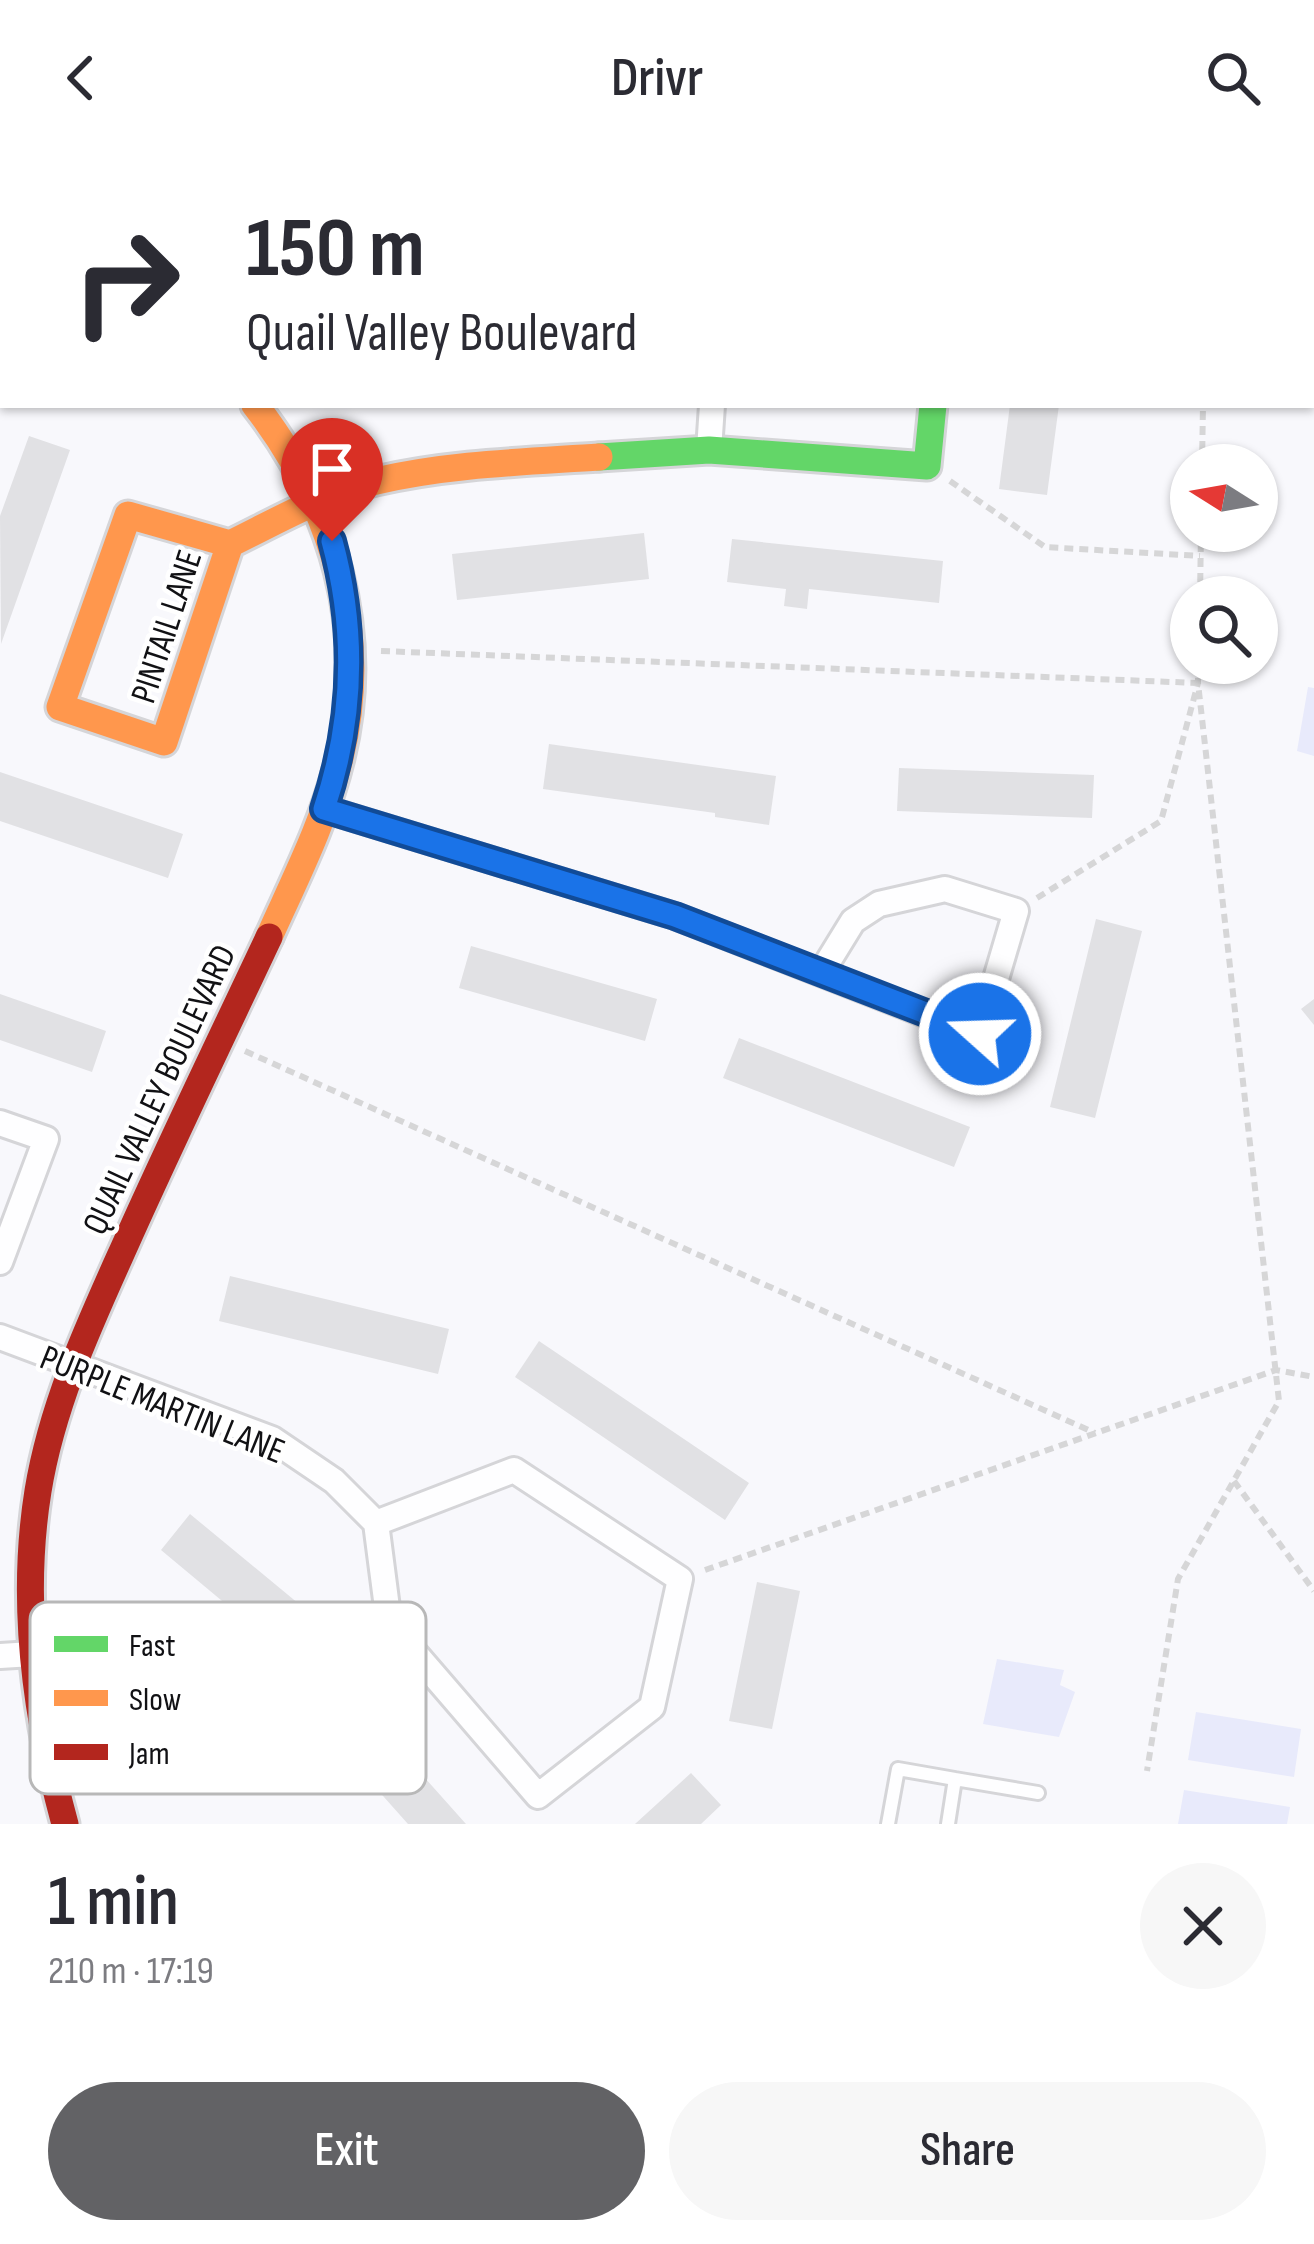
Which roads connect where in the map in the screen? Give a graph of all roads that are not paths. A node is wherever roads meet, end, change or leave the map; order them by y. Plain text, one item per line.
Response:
1 (257, 408) edge
2 (712, 408) edge
3 (933, 408) edge
4 (709, 450) junction
5 (316, 502) junction
6 (230, 544) junction
7 (324, 809) junction
8 (821, 973) junction
9 (0, 1123) edge
10 (0, 1262) edge
11 (0, 1337) edge
12 (73, 1365) junction
13 (376, 1523) junction
14 (386, 1602) edge
15 (30, 1613) edge
16 (30, 1654) edge
17 (0, 1656) edge
18 (426, 1666) edge
19 (955, 1779) junction
20 (1038, 1793) dead end
21 (57, 1794) edge
22 (65, 1824) edge
23 (888, 1824) edge
24 (948, 1824) edge

1 - 5 street, QUAIL VALLEY BOULEVARD
2 - 4 street
3 - 4 street, PINTAIL LANE
4 - 5 street, PINTAIL LANE
5 - 6 street, PINTAIL LANE
5 - 7 street, QUAIL VALLEY BOULEVARD
6 - 6 street, PINTAIL LANE
7 - 8 street
7 - 12 street, QUAIL VALLEY BOULEVARD
8 - 8 street
9 - 10 street
11 - 12 street, PURPLE MARTIN LANE
12 - 13 street, PURPLE MARTIN LANE
12 - 15 street, QUAIL VALLEY BOULEVARD
13 - 14 street
13 - 18 street
16 - 17 street
19 - 20 lane
19 - 23 lane
19 - 24 lane
21 - 22 street, QUAIL VALLEY BOULEVARD

